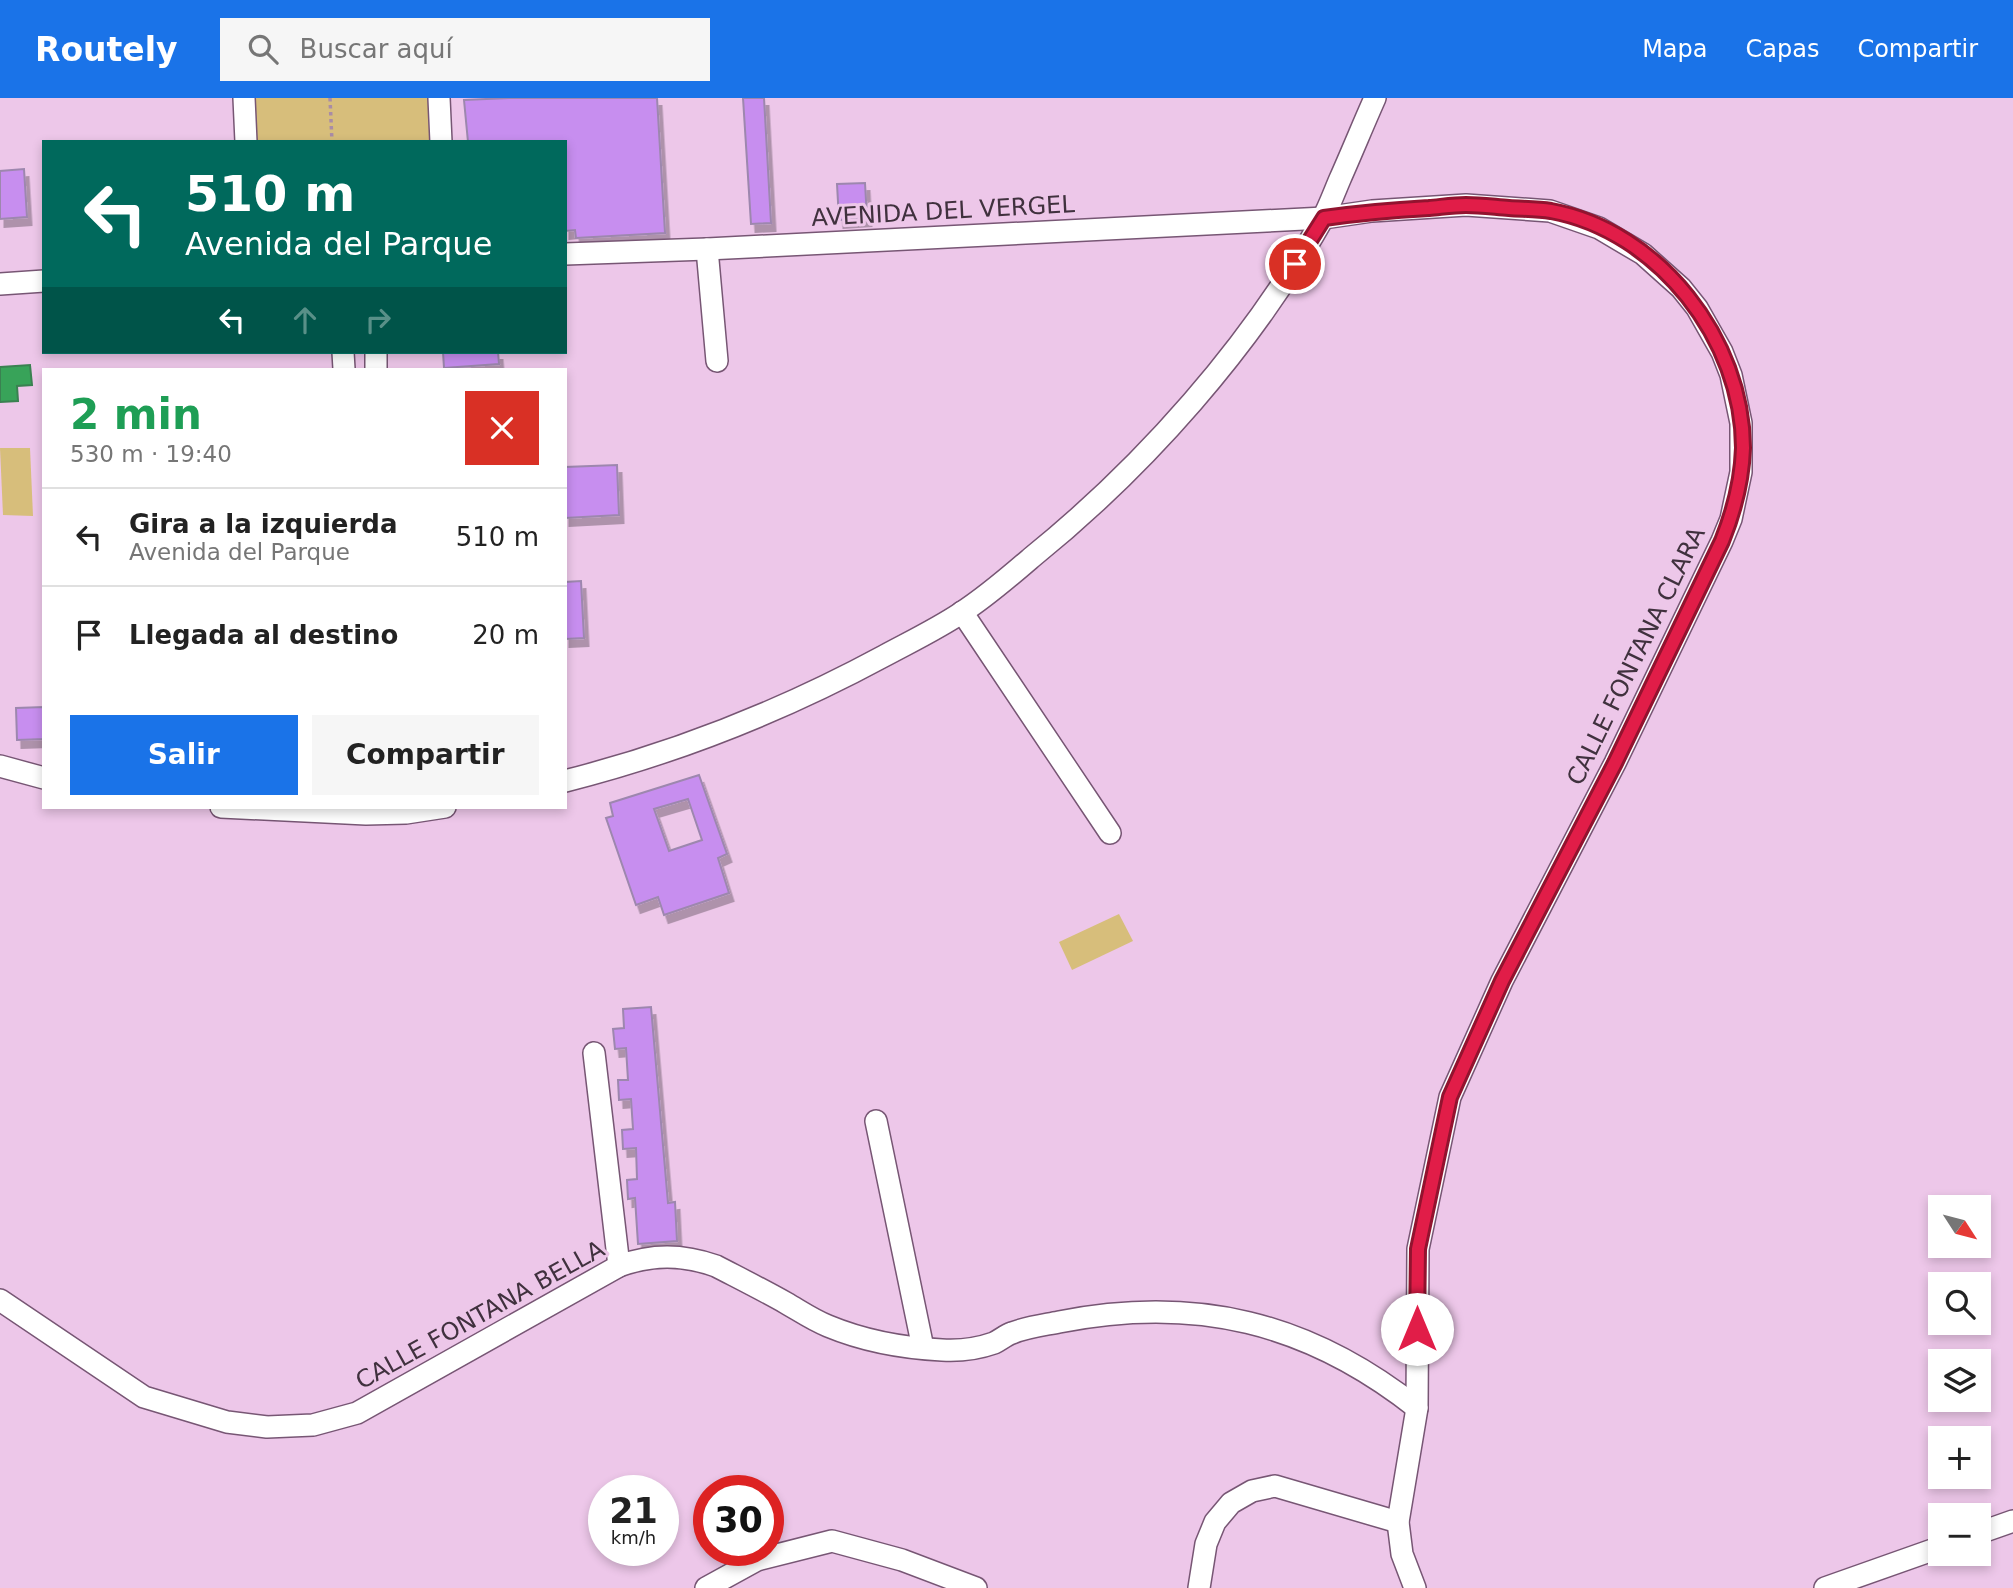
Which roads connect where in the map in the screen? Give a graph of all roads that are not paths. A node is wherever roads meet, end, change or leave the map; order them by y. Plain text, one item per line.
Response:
1 (244, 98) edge
2 (439, 98) edge
3 (1375, 98) edge
4 (246, 140) edge
5 (441, 140) edge
6 (1324, 218) junction
7 (707, 249) junction
8 (567, 254) edge
9 (42, 281) edge
10 (0, 284) edge
11 (717, 361) dead end
12 (962, 612) junction
13 (0, 766) edge
14 (42, 777) edge
15 (567, 779) edge
16 (294, 809) edge
17 (406, 810) edge
18 (366, 811) edge
19 (1110, 834) dead end
20 (594, 1053) dead end
21 (876, 1121) dead end
22 (619, 1266) junction
23 (0, 1300) edge
24 (923, 1348) junction
25 (1417, 1408) junction
26 (2013, 1521) edge
27 (1398, 1522) junction
28 (1991, 1529) edge
29 (1928, 1552) edge
30 (706, 1588) edge
31 (975, 1588) edge
32 (1199, 1588) edge
33 (1415, 1588) edge
34 (1825, 1588) edge

1 - 4 street
2 - 5 street
3 - 6 street
6 - 7 street, AVENIDA DEL VERGEL
6 - 12 street
6 - 25 street, CALLE FONTANA CLARA
7 - 8 street, AVENIDA DEL VERGEL
7 - 11 street
9 - 10 street
12 - 15 street
12 - 19 street
13 - 14 street
16 - 18 street
17 - 18 street
20 - 22 street
21 - 24 street
22 - 23 street, CALLE FONTANA BELLA
22 - 24 street, CALLE FONTANA BELLA
24 - 25 street, CALLE FONTANA BELLA
25 - 27 street
26 - 28 street
27 - 32 street
27 - 33 street
29 - 34 street
30 - 31 street

